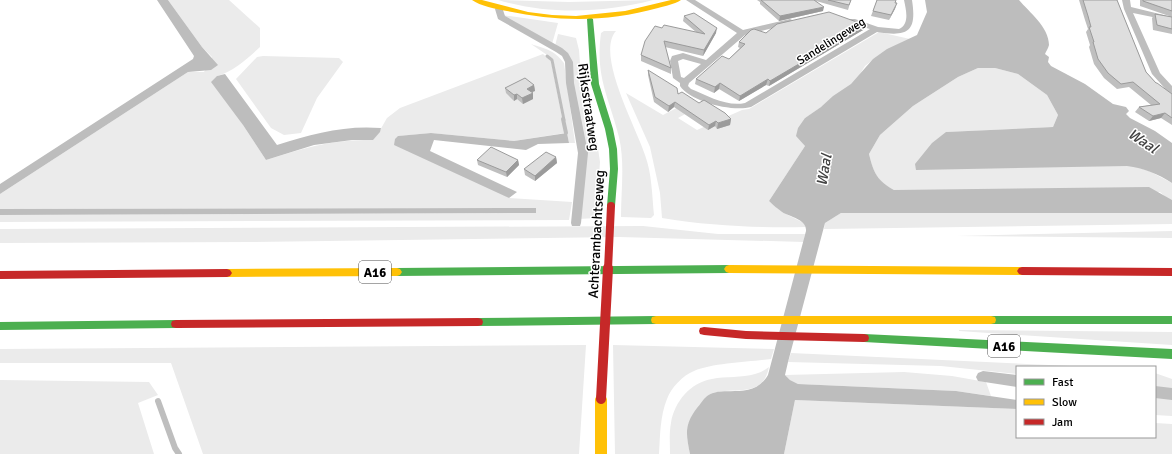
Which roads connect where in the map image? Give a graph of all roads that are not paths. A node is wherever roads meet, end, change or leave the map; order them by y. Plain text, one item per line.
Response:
1 (474, 0) edge
2 (678, 0) edge
3 (690, 0) edge
4 (908, 0) edge
5 (1126, 0) edge
6 (499, 9) junction
7 (1128, 9) junction
8 (590, 19) junction
9 (802, 19) edge
10 (1172, 19) edge
11 (847, 20) edge
12 (876, 29) junction
13 (742, 33) junction
14 (708, 63) junction
15 (685, 82) junction
16 (1172, 91) edge
17 (576, 223) dead end
18 (1172, 272) edge
19 (0, 275) edge
20 (1172, 320) edge
21 (602, 321) junction
22 (0, 326) edge
23 (1172, 354) edge
24 (983, 378) dead end
25 (1016, 381) edge
26 (1156, 392) edge
27 (1172, 394) edge
28 (158, 401) dead end
29 (179, 454) edge
30 (601, 454) edge

1 - 6 main road, Rijksstraatweg
2 - 8 main road, Rijksstraatweg
3 - 13 street
4 - 12 street
5 - 7 street
6 - 8 main road, Rijksstraatweg
6 - 17 street, Rijksstraatweg
7 - 10 street
7 - 16 street
8 - 30 main road, Achterambachtseweg, bridge
9 - 13 street
11 - 12 street, Sandelingeweg
12 - 15 street, Sandelingeweg
13 - 14 street
14 - 15 street
14 - 15 street, Sandelingeweg
18 - 19 main road, A16
20 - 21 main road, A16
21 - 22 main road, A16
21 - 23 main road, A16
24 - 25 street
26 - 27 street
28 - 29 lane

